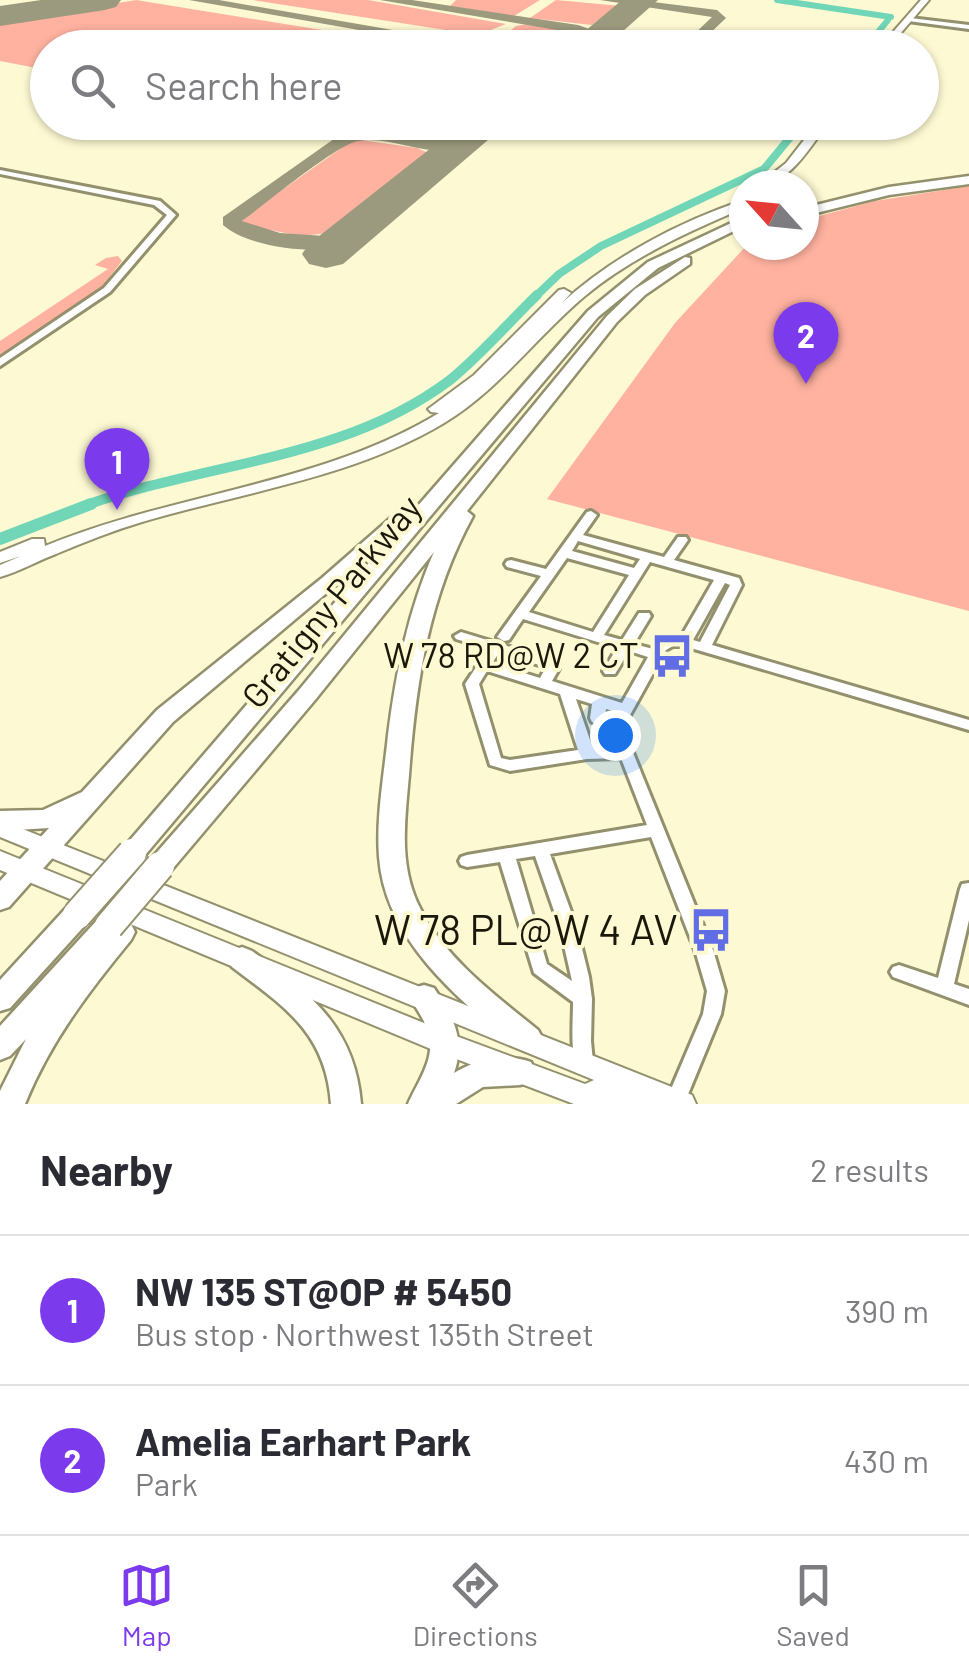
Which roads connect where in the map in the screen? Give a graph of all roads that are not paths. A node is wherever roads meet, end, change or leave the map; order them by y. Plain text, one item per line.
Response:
1 (924, 0) edge
2 (910, 20) junction
3 (969, 26) edge
4 (897, 30) edge
5 (904, 30) edge
6 (809, 140) edge
7 (822, 140) edge
8 (783, 170) edge
9 (798, 170) edge
10 (0, 172) edge
11 (969, 176) edge
12 (819, 199) edge
13 (729, 202) edge
14 (819, 208) edge
15 (729, 211) edge
16 (729, 228) edge
17 (729, 240) edge
18 (0, 363) edge
19 (505, 452) junction
20 (462, 463) junction
21 (591, 515) dead end
22 (576, 536) junction
23 (682, 540) dead end
24 (564, 553) junction
25 (647, 557) junction
26 (0, 558) edge
27 (667, 562) junction
28 (511, 564) dead end
29 (0, 572) edge
30 (637, 573) junction
31 (549, 574) junction
32 (722, 577) junction
33 (520, 614) junction
34 (644, 616) dead end
35 (694, 626) junction
36 (714, 631) junction
37 (461, 636) dead end
38 (597, 636) junction
39 (500, 642) junction
40 (678, 642) junction
41 (626, 645) junction
42 (704, 648) junction
43 (656, 655) junction
44 (484, 665) junction
45 (610, 670) dead end
46 (543, 684) junction
47 (566, 692) junction
48 (600, 702) junction
49 (626, 710) junction
50 (969, 724) edge
51 (621, 741) junction
52 (587, 754) junction
53 (98, 788) junction
54 (0, 825) edge
55 (654, 830) junction
56 (48, 848) junction
57 (540, 849) junction
58 (506, 854) junction
59 (0, 860) edge
60 (466, 861) dead end
61 (26, 871) junction
62 (969, 888) edge
63 (0, 899) edge
64 (115, 929) junction
65 (242, 959) junction
66 (899, 972) dead end
67 (944, 988) junction
68 (424, 997) junction
69 (969, 997) edge
70 (0, 999) edge
71 (583, 999) junction
72 (528, 1040) junction
73 (448, 1044) junction
74 (0, 1047) edge
75 (584, 1062) junction
76 (520, 1072) junction
77 (564, 1088) junction
78 (677, 1103) edge
79 (10, 1104) edge
80 (346, 1104) edge
81 (426, 1104) edge
82 (606, 1104) edge
83 (638, 1104) edge

1 - 2 main road
2 - 3 street
2 - 4 main road
2 - 5 main road
6 - 8 main road
7 - 9 main road
10 - 18 street
11 - 12 highway
11 - 14 highway
13 - 26 main road
15 - 29 main road
16 - 20 highway, Gratigny Parkway
17 - 19 highway, Gratigny Parkway
19 - 64 highway, Gratigny Parkway
19 - 72 highway
20 - 53 highway
20 - 70 highway, Gratigny Parkway, bridge
21 - 22 street
22 - 24 street
22 - 25 street
23 - 27 street
24 - 30 street
24 - 31 street
25 - 27 street
25 - 30 street
27 - 32 street
28 - 31 street
30 - 38 street
31 - 33 street
32 - 35 street
32 - 36 street
33 - 38 street
33 - 39 street
34 - 41 street
35 - 36 street
35 - 40 street
36 - 42 street
37 - 39 street
38 - 41 street
39 - 44 street
39 - 46 street
40 - 42 street
40 - 43 street
41 - 43 street
41 - 45 street
42 - 50 street
43 - 49 street
44 - 46 street
44 - 52 street
46 - 47 street
47 - 48 street
47 - 52 street
48 - 49 street
48 - 51 street
49 - 51 street
51 - 52 street
51 - 55 street
53 - 54 highway
53 - 56 highway
54 - 56 main road
55 - 57 street
55 - 78 street
56 - 61 highway
56 - 68 main road
57 - 58 street
57 - 71 street
58 - 60 street
58 - 71 street
59 - 61 main road
61 - 63 highway
61 - 65 main road
62 - 67 street
64 - 74 highway
64 - 79 highway
65 - 73 main road
65 - 80 highway
66 - 67 street
67 - 69 street
68 - 72 main road
68 - 73 highway
71 - 75 street
72 - 75 main road
73 - 76 main road
73 - 81 highway
75 - 78 main road
76 - 77 main road
76 - 81 highway
77 - 82 main road
77 - 83 main road

